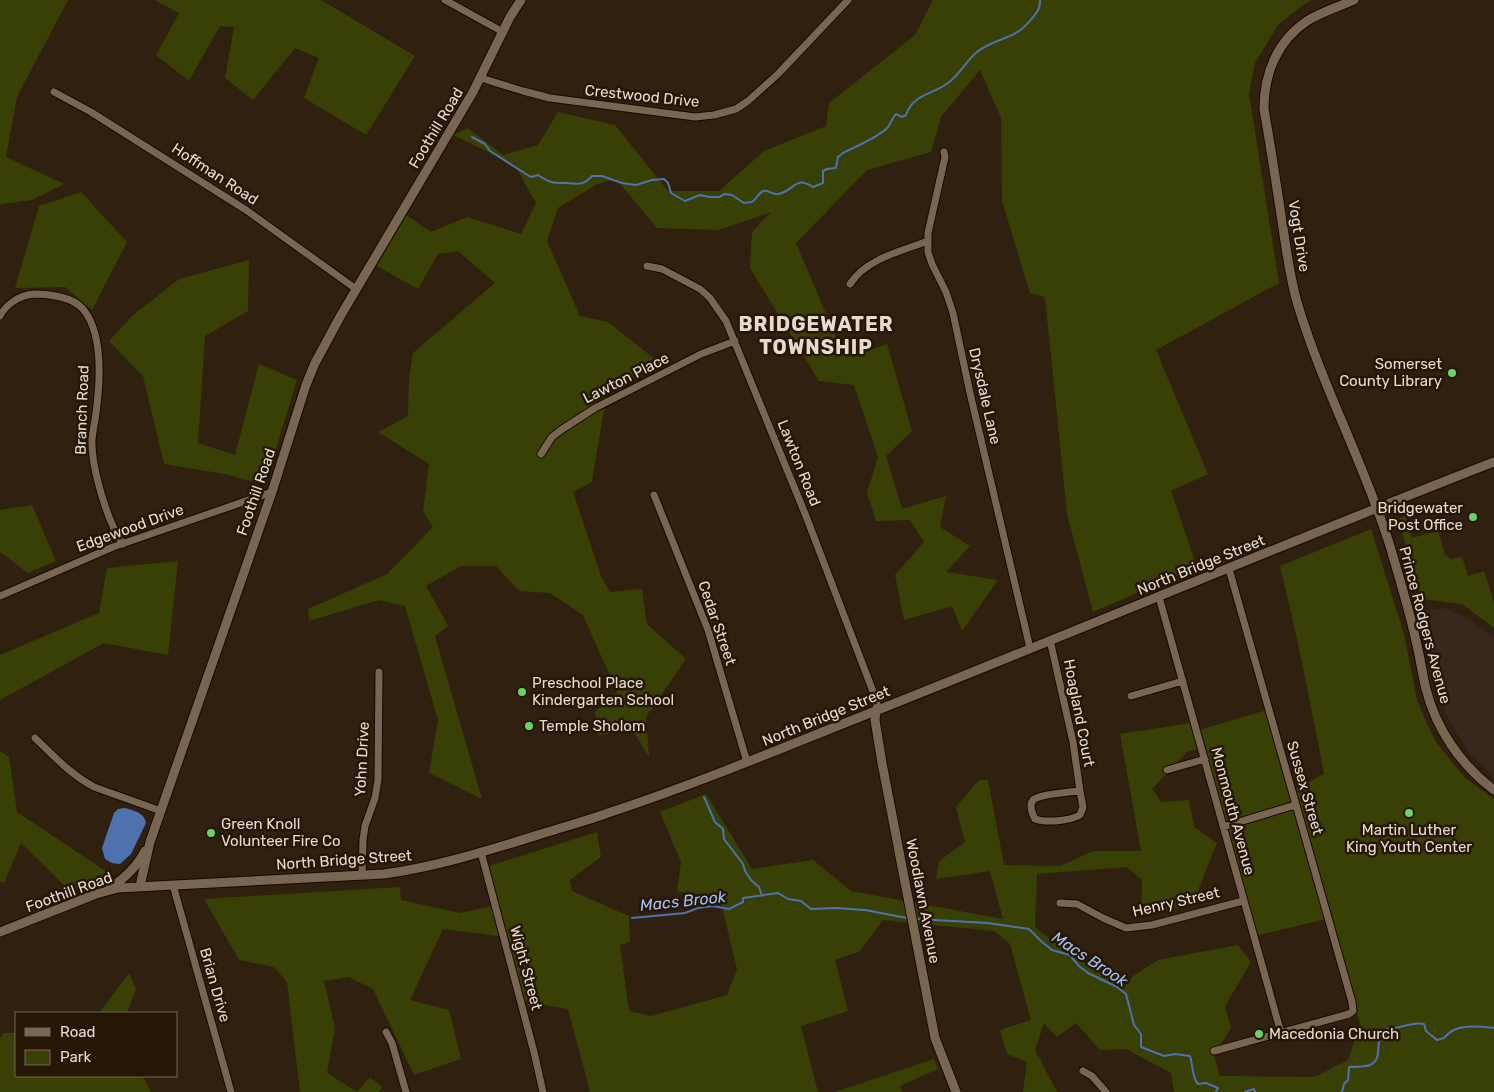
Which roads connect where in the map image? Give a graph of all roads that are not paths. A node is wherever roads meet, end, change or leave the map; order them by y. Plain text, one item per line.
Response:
1 (445, 0) edge
2 (521, 0) edge
3 (848, 0) edge
4 (1354, 0) edge
5 (503, 32) junction
6 (481, 78) junction
7 (54, 92) dead end
8 (944, 152) dead end
9 (928, 241) junction
10 (647, 266) dead end
11 (850, 284) dead end
12 (356, 289) junction
13 (0, 316) edge
14 (735, 341) junction
15 (541, 454) dead end
16 (1494, 462) edge
17 (272, 492) junction
18 (654, 495) dead end
19 (1377, 508) junction
20 (123, 544) junction
21 (1229, 569) junction
22 (0, 596) edge
23 (1159, 597) junction
24 (1050, 640) junction
25 (1030, 648) junction
26 (379, 672) dead end
27 (1182, 681) junction
28 (1131, 696) dead end
29 (876, 712) junction
30 (35, 738) dead end
31 (1204, 759) junction
32 (747, 762) junction
33 (1167, 770) dead end
34 (1494, 790) edge
35 (1080, 791) junction
36 (1295, 805) junction
37 (161, 811) junction
38 (1223, 826) junction
39 (150, 842) junction
40 (481, 852) junction
41 (362, 875) junction
42 (173, 885) junction
43 (140, 886) junction
44 (108, 890) junction
45 (1243, 900) junction
46 (1060, 903) dead end
47 (0, 932) edge
48 (386, 1032) dead end
49 (1280, 1033) junction
50 (1214, 1051) dead end
51 (1083, 1071) dead end
52 (231, 1092) edge
53 (406, 1092) edge
54 (543, 1092) edge
55 (956, 1092) edge
56 (1106, 1092) edge

1 - 5 street
2 - 5 street, Foothill Road
3 - 6 street, Crestwood Drive
4 - 19 street, Vogt Drive
5 - 6 street, Foothill Road
6 - 12 street, Foothill Road
7 - 12 street, Hoffman Road
8 - 9 street, Drysdale Lane
9 - 11 street
9 - 25 street, Drysdale Lane
10 - 14 street, Lawton Road
12 - 17 street, Foothill Road
13 - 20 street, Branch Road
14 - 15 street, Lawton Place
14 - 29 street, Lawton Road
16 - 19 street, North Bridge Street
17 - 20 street, Edgewood Drive
17 - 37 street, Foothill Road
18 - 32 street, Cedar Street
19 - 21 street, North Bridge Street
19 - 34 street, Prince Rodgers Avenue
20 - 22 street, Edgewood Drive
21 - 23 street, North Bridge Street
21 - 36 street, Sussex Street
23 - 24 street, North Bridge Street
23 - 27 street, Monmouth Avenue
24 - 25 street, North Bridge Street
24 - 35 street, Hoagland Court
25 - 29 street, North Bridge Street
26 - 41 street, Yohn Drive
27 - 28 street
27 - 31 street, Monmouth Avenue
29 - 32 street, North Bridge Street
29 - 55 street, Woodlawn Avenue
30 - 37 street
31 - 33 street
31 - 38 street, Monmouth Avenue
32 - 40 street, North Bridge Street
35 - 35 street, Hoagland Court
36 - 38 street
36 - 49 street, Sussex Street
37 - 39 street, Foothill Road
38 - 45 street, Monmouth Avenue
39 - 43 street, Foothill Road
39 - 44 street
40 - 41 street, North Bridge Street
40 - 54 street, Wight Street
41 - 42 street, North Bridge Street
42 - 43 street, North Bridge Street
42 - 52 street, Brian Drive
43 - 44 street, Foothill Road
44 - 47 street, Foothill Road
45 - 46 street, Henry Street
45 - 49 street, Monmouth Avenue
48 - 53 street
49 - 50 street
51 - 56 street

